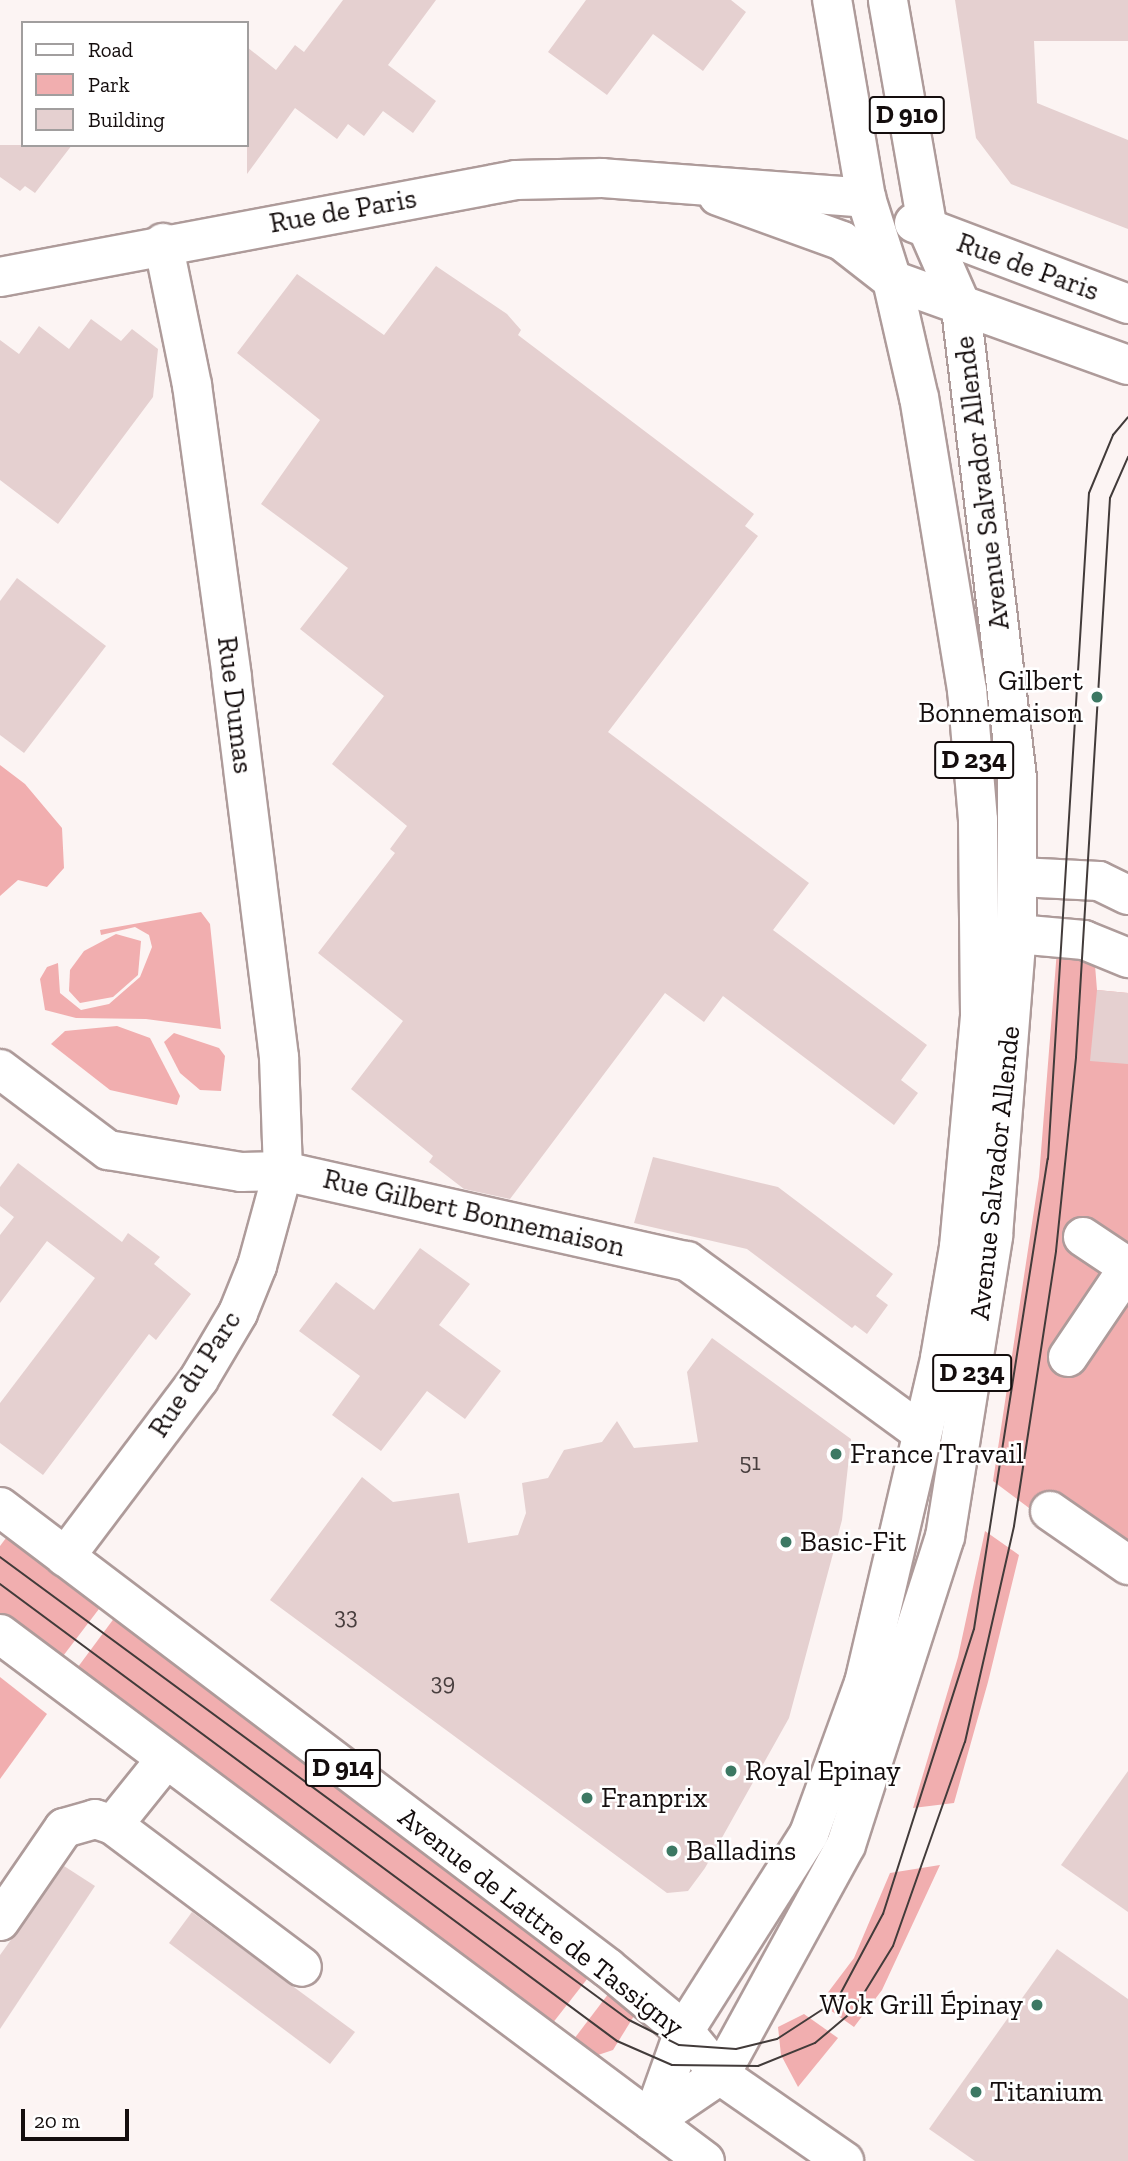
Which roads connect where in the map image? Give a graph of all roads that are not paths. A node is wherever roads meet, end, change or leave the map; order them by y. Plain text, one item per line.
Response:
1 (832, 0) edge
2 (888, 0) edge
3 (690, 185) junction
4 (866, 198) junction
5 (928, 230) junction
6 (163, 243) junction
7 (0, 277) edge
8 (892, 280) junction
9 (961, 304) junction
10 (1128, 304) edge
11 (1128, 365) edge
12 (1019, 877) junction
13 (1128, 895) edge
14 (1017, 934) junction
15 (1128, 958) edge
16 (0, 1069) edge
17 (283, 1171) junction
18 (1083, 1237) dead end
19 (1128, 1267) edge
20 (1068, 1357) dead end
21 (921, 1432) junction
22 (0, 1507) edge
23 (1050, 1511) dead end
24 (65, 1557) junction
25 (1128, 1565) edge
26 (0, 1634) edge
27 (166, 1759) junction
28 (113, 1825) junction
29 (0, 1921) edge
30 (302, 1966) dead end
31 (684, 2031) junction
32 (720, 2075) junction
33 (652, 2121) junction
34 (705, 2161) edge
35 (844, 2161) edge

1 - 4 main road, D 910
2 - 5 main road, D 910
3 - 4 main road, Rue de Paris
3 - 6 main road, Rue de Paris
3 - 8 main road, Rue de Paris
4 - 5 main road, Rue de Paris
4 - 8 main road, D 910
5 - 9 main road, D 910
5 - 10 main road, Rue de Paris
6 - 7 main road, Rue de Paris
6 - 17 main road, Rue Dumas
8 - 9 main road, Rue de Paris
8 - 21 main road, Avenue Salvador Allende / D 234
9 - 11 main road, Rue de Paris
9 - 12 main road, Avenue Salvador Allende / D 234
12 - 13 main road
12 - 14 main road, Avenue Salvador Allende / D 234
14 - 15 main road
14 - 32 main road, Avenue Salvador Allende / D 234
16 - 17 main road, Rue Gilbert Bonnemaison
17 - 21 main road, Rue Gilbert Bonnemaison
17 - 24 main road, Rue du Parc
18 - 19 main road
19 - 20 main road
21 - 31 main road, Avenue Salvador Allende / D 234
22 - 24 main road, Avenue de Lattre de Tassigny / D 914
23 - 25 main road
24 - 31 main road, Avenue de Lattre de Tassigny / D 914
26 - 27 main road
27 - 28 main road
27 - 33 main road
28 - 29 main road
28 - 30 main road
31 - 32 main road, Avenue de Lattre de Tassigny / D 914
31 - 33 main road, D 234
32 - 33 main road
32 - 35 main road, Avenue de Lattre de Tassigny / D 914
33 - 34 main road

